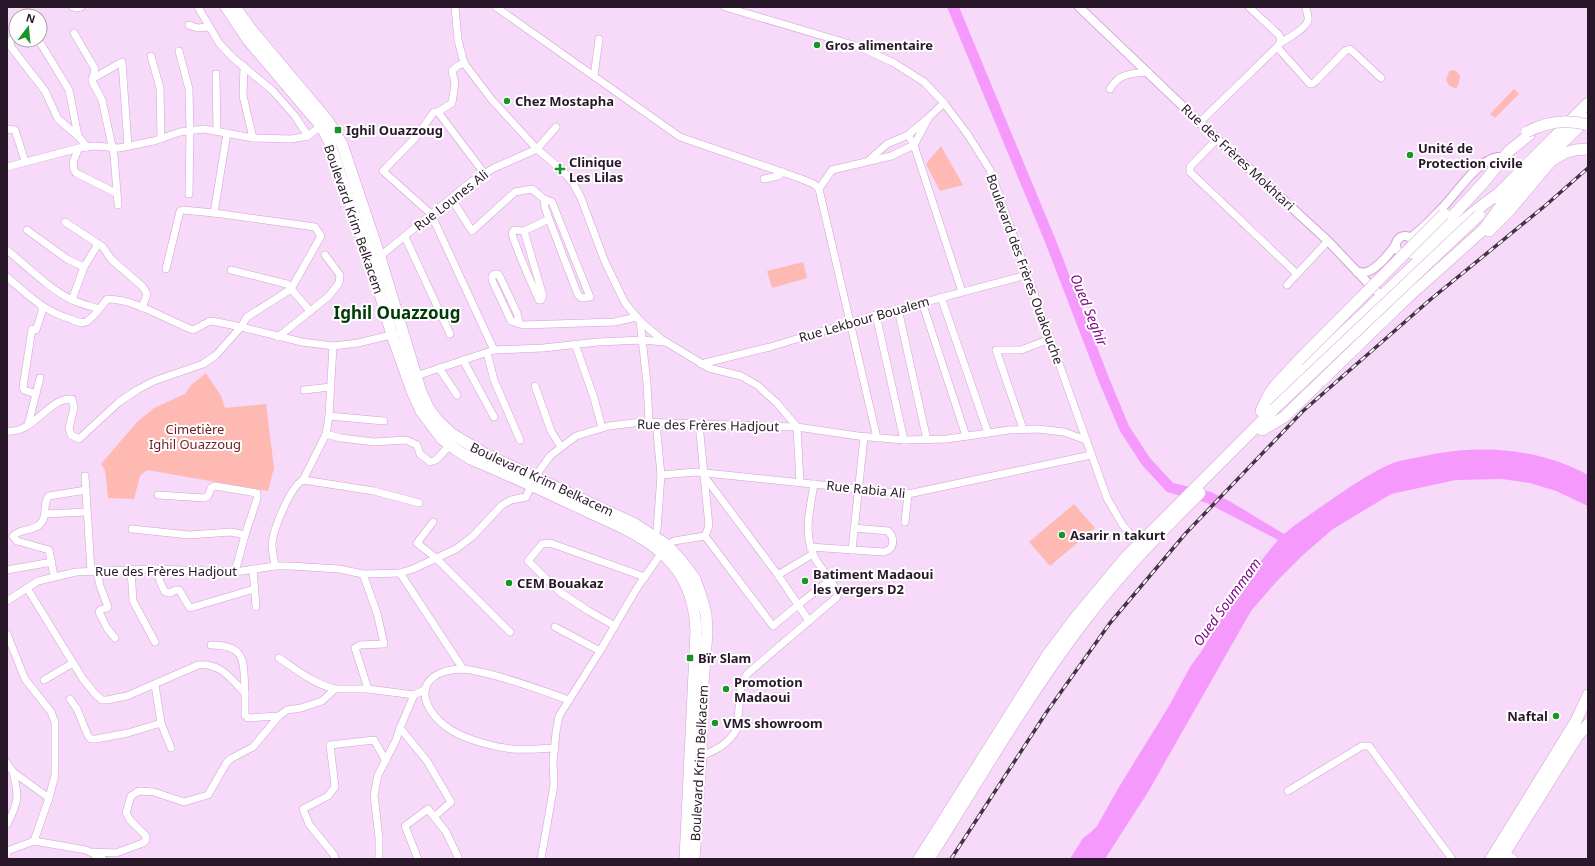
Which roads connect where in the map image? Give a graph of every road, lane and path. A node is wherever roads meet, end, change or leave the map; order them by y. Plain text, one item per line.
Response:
1 (73, 7) edge
2 (81, 7) edge
3 (198, 7) edge
4 (226, 7) edge
5 (235, 7) edge
6 (455, 7) edge
7 (496, 7) edge
8 (725, 7) edge
9 (1079, 7) edge
10 (1249, 7) edge
11 (1306, 7) edge
12 (189, 25) dead end
13 (209, 28) junction
14 (74, 33) dead end
15 (599, 39) dead end
16 (1279, 45) junction
17 (12, 48) edge
18 (43, 48) edge
19 (179, 51) dead end
20 (151, 56) dead end
21 (464, 62) junction
22 (244, 66) junction
23 (1148, 72) junction
24 (216, 74) dead end
25 (594, 76) junction
26 (1381, 78) dead end
27 (92, 79) junction
28 (1110, 89) dead end
29 (944, 103) junction
30 (1588, 103) edge
31 (438, 112) junction
32 (929, 117) junction
33 (1588, 118) edge
34 (1200, 122) junction
35 (324, 123) junction
36 (1588, 126) edge
37 (556, 127) dead end
38 (7, 129) edge
39 (1588, 129) edge
40 (190, 131) junction
41 (217, 131) junction
42 (228, 133) junction
43 (78, 136) junction
44 (308, 136) junction
45 (161, 138) junction
46 (253, 138) junction
47 (1217, 139) junction
48 (908, 140) junction
49 (128, 146) junction
50 (79, 148) junction
51 (87, 148) junction
52 (112, 148) junction
53 (537, 149) junction
54 (1588, 149) edge
55 (1498, 157) junction
56 (25, 162) junction
57 (867, 162) junction
58 (7, 167) edge
59 (783, 172) junction
60 (484, 173) junction
61 (764, 179) dead end
62 (819, 189) junction
63 (116, 193) junction
64 (189, 194) dead end
65 (1504, 195) junction
66 (451, 198) junction
67 (544, 199) junction
68 (118, 205) dead end
69 (214, 213) junction
70 (431, 214) junction
71 (549, 219) junction
72 (65, 222) dead end
73 (28, 230) dead end
74 (524, 231) junction
75 (405, 237) junction
76 (1410, 238) junction
77 (1328, 241) junction
78 (98, 244) junction
79 (1396, 244) junction
80 (7, 250) edge
81 (1406, 253) junction
82 (325, 254) dead end
83 (375, 259) junction
84 (84, 268) junction
85 (166, 269) dead end
86 (231, 270) dead end
87 (1358, 272) junction
88 (1297, 274) junction
89 (1027, 275) junction
90 (7, 277) edge
91 (1366, 281) junction
92 (1287, 285) dead end
93 (291, 289) junction
94 (962, 292) junction
95 (1382, 296) junction
96 (941, 297) junction
97 (72, 300) junction
98 (922, 302) junction
99 (42, 307) junction
100 (142, 308) junction
101 (99, 309) junction
102 (898, 309) junction
103 (1396, 309) junction
104 (310, 311) junction
105 (876, 315) junction
106 (639, 319) junction
107 (851, 322) junction
108 (519, 323) junction
109 (241, 327) junction
110 (397, 332) junction
111 (450, 334) dead end
112 (278, 337) junction
113 (1050, 339) junction
114 (642, 340) junction
115 (666, 342) junction
116 (575, 344) junction
117 (333, 346) junction
118 (494, 350) junction
119 (487, 353) junction
120 (463, 360) junction
121 (701, 364) junction
122 (439, 368) junction
123 (416, 376) junction
124 (40, 378) dead end
125 (535, 386) dead end
126 (331, 387) junction
127 (304, 390) dead end
128 (36, 394) junction
129 (457, 395) dead end
130 (1276, 412) junction
131 (329, 416) junction
132 (494, 417) dead end
133 (384, 421) dead end
134 (653, 423) junction
135 (699, 424) junction
136 (28, 425) junction
137 (797, 427) junction
138 (602, 428) junction
139 (1023, 429) junction
140 (1262, 430) junction
141 (7, 431) edge
142 (988, 433) junction
143 (326, 434) junction
144 (966, 436) junction
145 (864, 437) junction
146 (877, 438) junction
147 (520, 440) dead end
148 (904, 440) junction
149 (927, 440) junction
150 (1086, 440) junction
151 (1243, 440) junction
152 (450, 445) junction
153 (561, 447) junction
154 (1091, 455) junction
155 (703, 474) junction
156 (661, 475) junction
157 (85, 476) dead end
158 (303, 480) junction
159 (533, 481) junction
160 (800, 482) junction
161 (814, 484) junction
162 (1203, 484) junction
163 (858, 489) junction
164 (86, 490) junction
165 (908, 494) junction
166 (158, 495) dead end
167 (419, 503) dead end
168 (88, 512) junction
169 (45, 514) junction
170 (433, 522) dead end
171 (905, 522) dead end
172 (854, 528) junction
173 (132, 529) dead end
174 (657, 530) dead end
175 (245, 535) junction
176 (705, 536) junction
177 (1141, 547) junction
178 (664, 549) junction
179 (852, 550) junction
180 (811, 551) junction
181 (436, 558) junction
182 (52, 562) junction
183 (275, 566) junction
184 (131, 569) junction
185 (156, 569) junction
186 (253, 569) junction
187 (7, 570) edge
188 (94, 571) junction
189 (235, 572) junction
190 (400, 573) junction
191 (363, 574) junction
192 (778, 575) junction
193 (54, 576) junction
194 (645, 577) junction
195 (830, 580) junction
196 (27, 588) junction
197 (254, 589) junction
198 (7, 600) edge
199 (798, 605) junction
200 (256, 607) dead end
201 (809, 621) junction
202 (615, 626) junction
203 (556, 627) dead end
204 (510, 632) dead end
205 (7, 634) edge
206 (115, 638) dead end
207 (155, 642) dead end
208 (211, 645) dead end
209 (600, 651) junction
210 (279, 658) dead end
211 (73, 663) junction
212 (463, 669) junction
213 (44, 680) dead end
214 (155, 685) junction
215 (335, 689) junction
216 (368, 689) junction
217 (424, 690) junction
218 (245, 693) junction
219 (414, 695) junction
220 (1588, 695) edge
221 (70, 699) dead end
222 (570, 700) junction
223 (1588, 708) edge
224 (279, 716) junction
225 (1576, 721) junction
226 (161, 723) junction
227 (1588, 724) edge
228 (400, 728) junction
229 (1588, 736) edge
230 (171, 748) dead end
231 (555, 748) junction
232 (1569, 751) junction
233 (701, 756) junction
234 (386, 761) junction
235 (7, 763) edge
236 (13, 772) junction
237 (1288, 791) dead end
238 (49, 798) junction
239 (434, 817) junction
240 (7, 824) edge
241 (34, 841) junction
242 (91, 852) junction
243 (7, 854) edge
244 (1507, 857) edge
245 (458, 858) dead end
246 (103, 859) edge
247 (335, 859) edge
248 (379, 859) edge
249 (418, 859) edge
250 (541, 859) edge
251 (685, 859) edge
252 (694, 859) edge
253 (919, 859) edge
254 (929, 859) edge
255 (1452, 859) edge
256 (1491, 859) edge

1 - 2 street
3 - 13 street
4 - 35 main road, Boulevard Krim Belkacem
5 - 35 main road, Boulevard Krim Belkacem
6 - 21 street
7 - 25 street
8 - 29 street, Boulevard des Frères Ouakouche
9 - 23 street, Rue des Frères Mokhtari
10 - 16 street
11 - 16 street
12 - 13 street
13 - 22 street
14 - 27 street
15 - 25 street
16 - 26 street
16 - 34 street
17 - 43 street
18 - 43 street
19 - 40 street
20 - 45 street
21 - 31 street
21 - 53 street
22 - 44 street
22 - 46 street
23 - 28 street
23 - 34 street, Rue des Frères Mokhtari
24 - 41 street
25 - 59 street
27 - 49 street
27 - 52 street
29 - 32 street
29 - 89 street, Boulevard des Frères Ouakouche
30 - 65 main road
31 - 60 street
31 - 70 street
32 - 48 street
32 - 48 street
33 - 65 main road
34 - 47 street, Rue des Frères Mokhtari
35 - 44 street
35 - 83 main road, Boulevard Krim Belkacem
36 - 55 main road, bridge
37 - 53 street
38 - 56 street
39 - 81 main road
40 - 41 street
40 - 45 street
40 - 64 street
41 - 42 street
42 - 46 street
42 - 69 street
43 - 51 street
44 - 46 street
45 - 49 street
47 - 77 street, Rue des Frères Mokhtari
47 - 88 street
48 - 57 street
48 - 57 street
48 - 94 street
49 - 52 street
50 - 51 street
50 - 56 street
50 - 63 street
51 - 52 street
52 - 63 street
53 - 60 street, Rue Lounes Ali
53 - 106 street
54 - 103 main road
55 - 76 street
55 - 151 main road, bridge
56 - 58 street
57 - 62 street
59 - 61 street
59 - 62 street
60 - 66 street, Rue Lounes Ali
62 - 107 street
63 - 68 street
65 - 95 main road
65 - 103 main road
65 - 130 main road, bridge
66 - 67 street
66 - 70 street, Rue Lounes Ali
67 - 71 street
67 - 71 street
69 - 85 street
69 - 93 street
70 - 75 street, Rue Lounes Ali
70 - 118 street
71 - 74 street
72 - 78 street
73 - 84 street
74 - 74 street
75 - 83 street, Rue Lounes Ali
75 - 111 street
76 - 79 street
76 - 81 street
77 - 87 street, Rue des Frères Mokhtari
77 - 88 street
78 - 84 street
78 - 100 street
79 - 81 street
79 - 87 street
80 - 97 street
81 - 91 street
82 - 104 street
83 - 110 main road, Boulevard Krim Belkacem
84 - 97 street
86 - 93 street
87 - 91 street, Rue des Frères Mokhtari
88 - 92 street
89 - 94 street, Rue Lekbour Boualem
89 - 113 street, Boulevard des Frères Ouakouche
90 - 99 street
91 - 95 street, Rue des Frères Mokhtari
93 - 104 street
93 - 109 street
94 - 96 street, Rue Lekbour Boualem
95 - 103 street, Rue des Frères Mokhtari
95 - 151 main road
96 - 98 street, Rue Lekbour Boualem
96 - 142 street
97 - 101 street
98 - 102 street, Rue Lekbour Boualem
98 - 144 street
99 - 101 street
99 - 128 street
100 - 101 street
100 - 109 street
102 - 105 street, Rue Lekbour Boualem
102 - 149 street
103 - 140 main road
104 - 112 street
105 - 107 street, Rue Lekbour Boualem
105 - 148 street
106 - 108 street
106 - 114 street
106 - 115 street
107 - 121 street, Rue Lekbour Boualem
107 - 146 street
108 - 108 street
109 - 112 street
109 - 136 street
110 - 117 street
110 - 123 main road, Boulevard Krim Belkacem
110 - 152 main road, Boulevard Krim Belkacem
112 - 117 street
113 - 139 street
113 - 150 street, Boulevard des Frères Ouakouche
114 - 115 street
114 - 116 street
114 - 134 street
115 - 121 street
116 - 118 street
116 - 138 street
117 - 126 street
118 - 119 street
119 - 120 street
119 - 147 street
120 - 122 street
120 - 132 street
121 - 137 street
122 - 123 street
122 - 129 street
123 - 159 main road, Boulevard Krim Belkacem
124 - 128 street
125 - 153 street
126 - 127 street
126 - 131 street
128 - 136 street
130 - 140 main road
130 - 151 main road
131 - 133 street
131 - 143 street
134 - 135 street, Rue des Frères Hadjout
134 - 138 street, Rue des Frères Hadjout
134 - 156 street
135 - 137 street, Rue des Frères Hadjout
135 - 155 street
136 - 141 street
137 - 145 street, Rue des Frères Hadjout
137 - 160 street
138 - 153 street, Rue des Frères Hadjout
139 - 142 street, Rue des Frères Hadjout
139 - 150 street, Rue des Frères Hadjout
140 - 162 main road
142 - 144 street, Rue des Frères Hadjout
143 - 152 street
143 - 158 street
144 - 149 street, Rue des Frères Hadjout
145 - 146 street, Rue des Frères Hadjout
145 - 163 street
146 - 148 street, Rue des Frères Hadjout
148 - 149 street, Rue des Frères Hadjout
150 - 154 street, Boulevard des Frères Ouakouche
151 - 162 main road
152 - 159 main road, Boulevard Krim Belkacem
153 - 159 street, Rue des Frères Hadjout
154 - 165 street, Rue Rabia Ali
154 - 177 street, Boulevard des Frères Ouakouche
155 - 156 street, Rue Rabia Ali
155 - 160 street, Rue Rabia Ali
155 - 176 street
155 - 192 street
156 - 174 street
157 - 164 street
158 - 167 street
158 - 183 street
159 - 178 main road, Boulevard Krim Belkacem
159 - 181 street, Rue des Frères Hadjout
160 - 161 street, Rue Rabia Ali
161 - 163 street, Rue Rabia Ali
161 - 180 street
162 - 177 main road
163 - 165 street, Rue Rabia Ali
163 - 172 street
164 - 168 street
164 - 169 street
165 - 171 street
166 - 175 street
168 - 169 street
168 - 188 street
169 - 182 street
170 - 181 street
172 - 179 street
172 - 179 street
173 - 175 street
175 - 189 street
176 - 178 street
176 - 199 street
177 - 253 main road
177 - 254 main road
178 - 194 street
178 - 233 main road, Boulevard Krim Belkacem
178 - 251 main road, Boulevard Krim Belkacem
179 - 180 street
180 - 192 street
180 - 195 street
181 - 190 street, Rue des Frères Hadjout
181 - 204 street
182 - 187 street
182 - 193 street
183 - 186 street, Rue des Frères Hadjout
183 - 191 street, Rue des Frères Hadjout
184 - 185 street, Rue des Frères Hadjout
184 - 188 street, Rue des Frères Hadjout
184 - 207 street
185 - 189 street, Rue des Frères Hadjout
185 - 197 street
186 - 189 street, Rue des Frères Hadjout
186 - 197 street
188 - 193 street, Rue des Frères Hadjout
188 - 206 street
190 - 191 street, Rue des Frères Hadjout
190 - 212 street
191 - 216 street
192 - 199 street
193 - 196 street, Rue des Frères Hadjout
194 - 202 street
194 - 202 street
195 - 199 street
195 - 201 street
196 - 198 street, Rue des Frères Hadjout
196 - 211 street
197 - 200 street
199 - 201 street
201 - 233 street
202 - 209 street
203 - 209 street
205 - 238 street
208 - 218 street
209 - 222 street
210 - 215 street
211 - 213 street
211 - 214 street
212 - 217 street
212 - 222 street
214 - 218 street
214 - 226 street
215 - 216 street
215 - 224 street
216 - 219 street
217 - 219 street
217 - 231 street
218 - 224 street
219 - 228 street
220 - 225 main road
221 - 226 street
222 - 231 street
223 - 225 main road
224 - 242 street
225 - 256 main road
226 - 230 street
227 - 232 main road
228 - 234 street
228 - 239 street
229 - 232 main road
231 - 250 street
232 - 244 main road
233 - 252 main road, Boulevard Krim Belkacem
234 - 247 street
234 - 248 street
235 - 236 street
236 - 238 street
236 - 240 street
237 - 255 street
238 - 241 street
239 - 245 street
239 - 249 street
241 - 242 street
241 - 243 street
242 - 246 street

